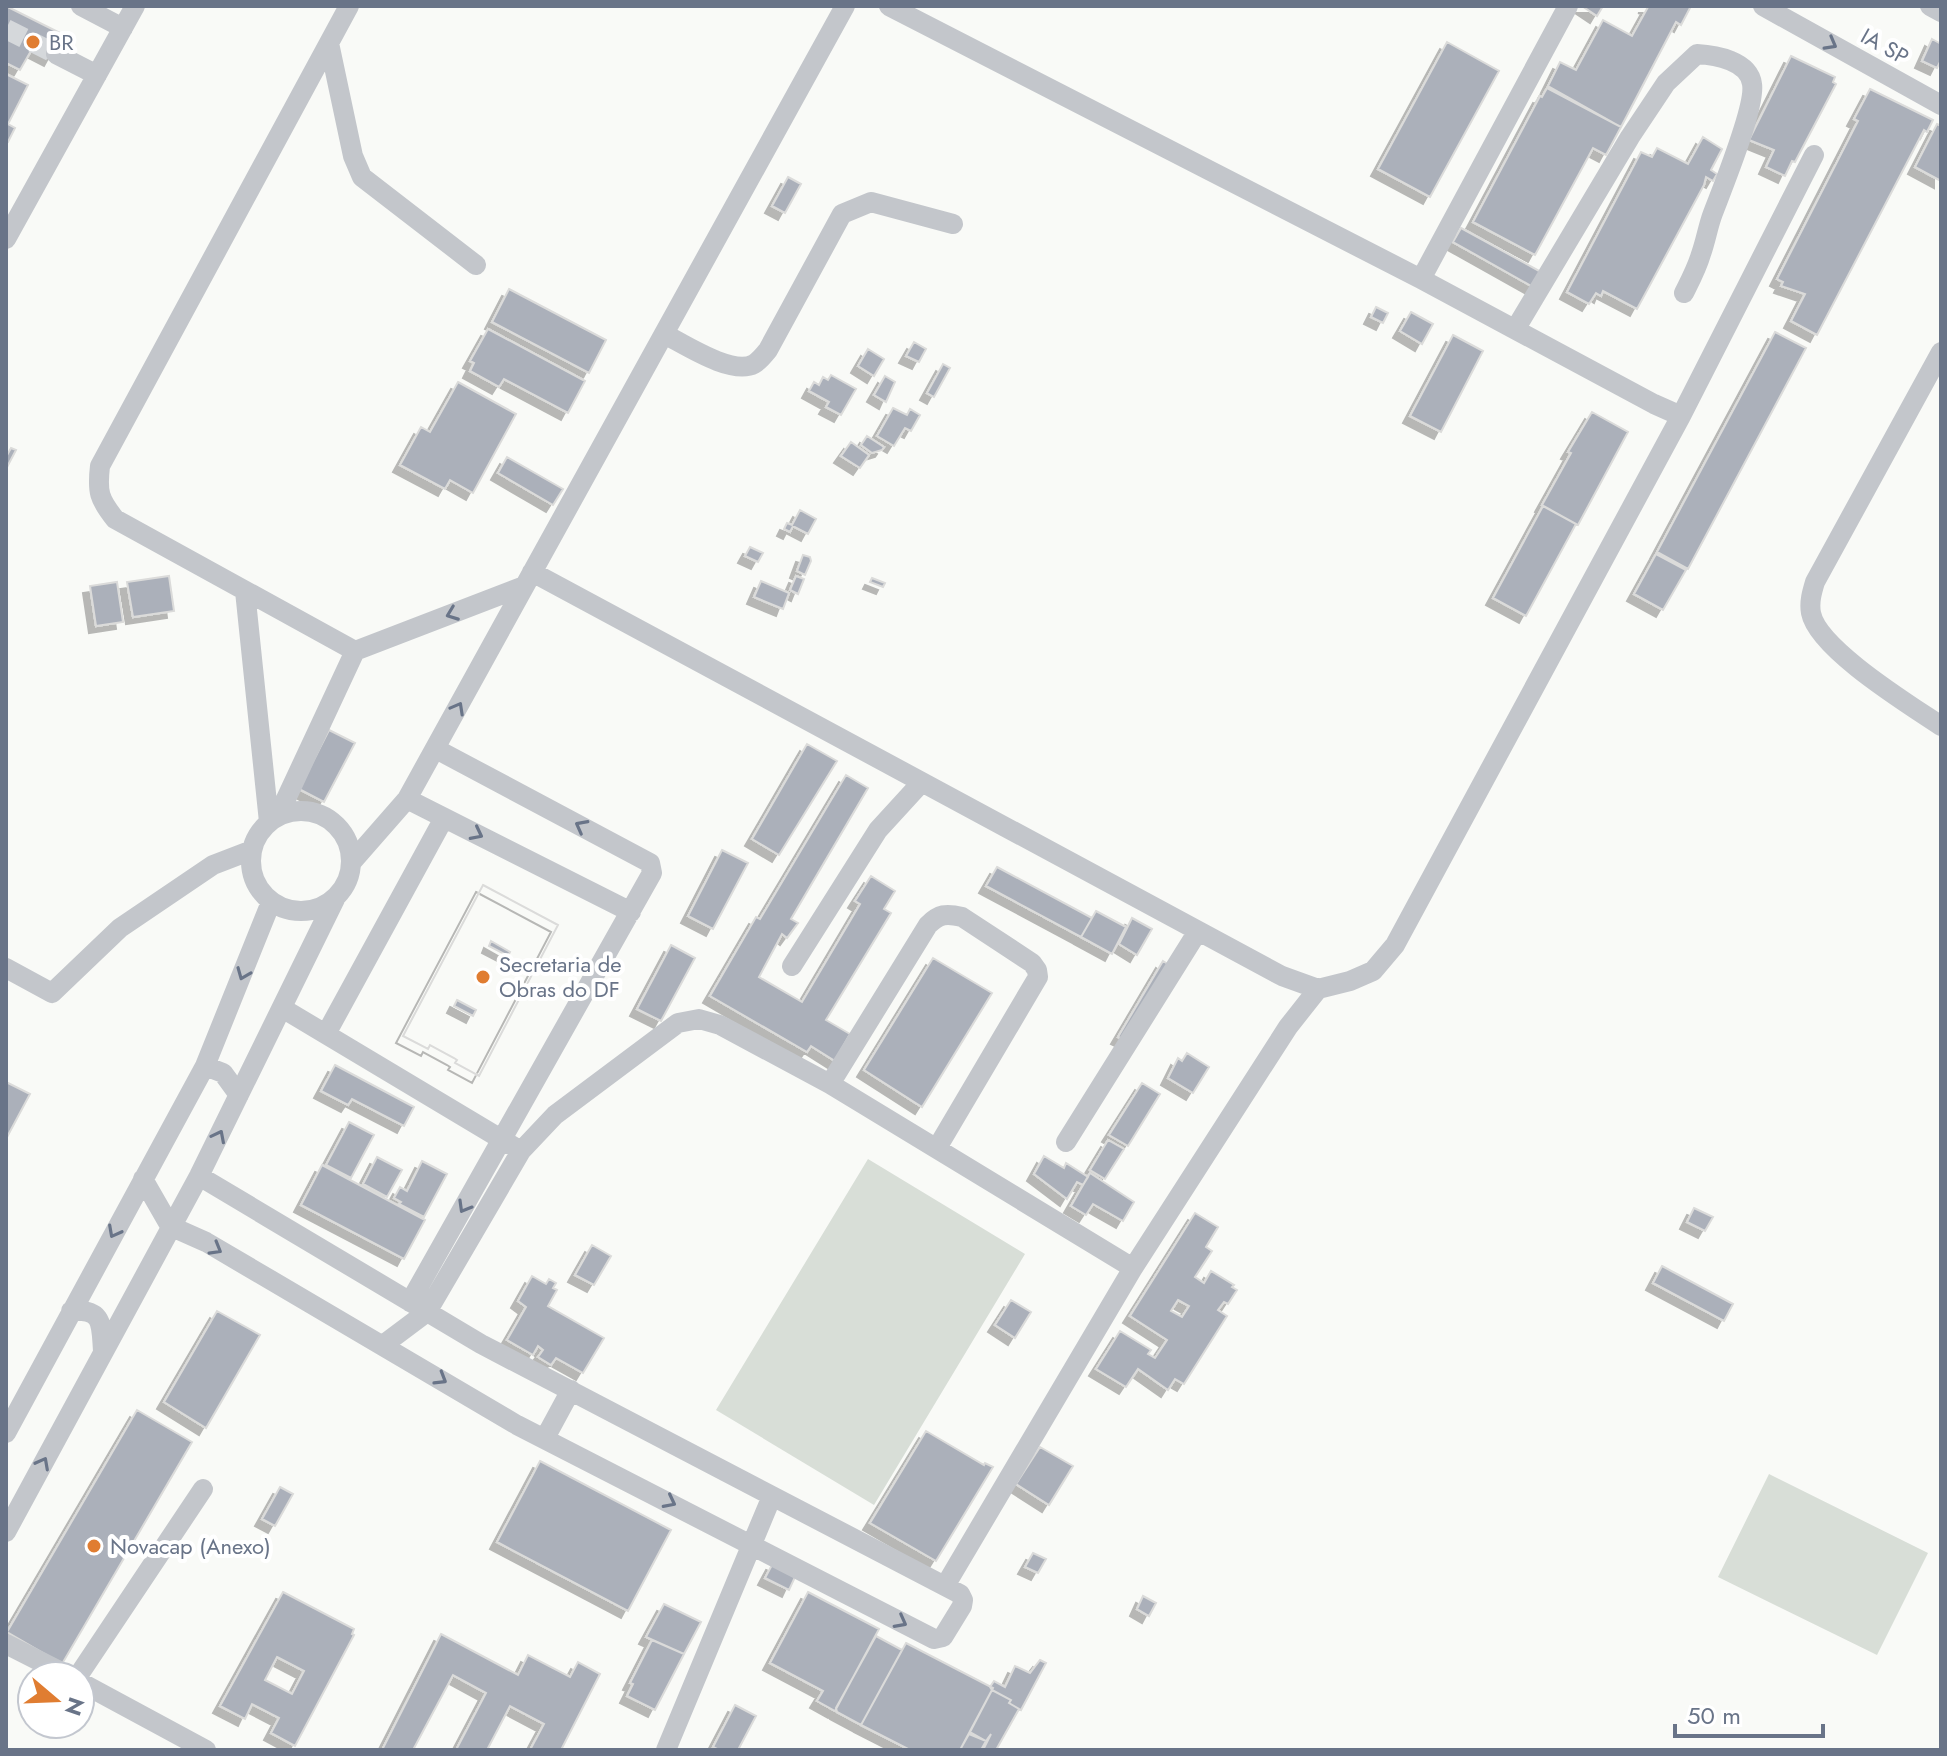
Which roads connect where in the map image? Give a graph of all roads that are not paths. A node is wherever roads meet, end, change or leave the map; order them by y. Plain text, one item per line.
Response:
1 (81, 6) edge
2 (135, 6) edge
3 (349, 6) edge
4 (845, 6) edge
5 (889, 6) edge
6 (1568, 6) edge
7 (1930, 6) edge
8 (1769, 7) edge
9 (1941, 12) edge
10 (1799, 15) edge
11 (123, 28) junction
12 (329, 43) junction
13 (56, 54) tunnel mouth
14 (97, 75) junction
15 (1941, 105) edge
16 (1814, 155) dead end
17 (953, 224) dead end
18 (6, 240) edge
19 (476, 265) dead end
20 (1421, 279) junction
21 (1684, 293) dead end
22 (1516, 328) junction
23 (664, 334) junction
24 (1941, 352) edge
25 (1681, 416) junction
26 (528, 579) junction
27 (245, 591) junction
28 (355, 651) junction
29 (1941, 726) edge
30 (436, 749) junction
31 (921, 783) junction
32 (407, 799) junction
33 (444, 818) junction
34 (273, 819) junction
35 (252, 850) junction
36 (351, 863) junction
37 (336, 897) junction
38 (271, 902) junction
39 (631, 912) junction
40 (1198, 931) junction
41 (792, 966) dead end
42 (6, 968) edge
43 (1318, 989) junction
44 (282, 1008) junction
45 (326, 1034) junction
46 (205, 1066) junction
47 (830, 1084) junction
48 (239, 1095) junction
49 (503, 1139) junction
50 (1066, 1142) dead end
51 (937, 1148) junction
52 (521, 1151) junction
53 (199, 1176) junction
54 (143, 1179) junction
55 (170, 1226) junction
56 (1133, 1268) junction
57 (419, 1307) junction
58 (71, 1311) junction
59 (383, 1345) junction
60 (103, 1351) junction
61 (571, 1390) junction
62 (13, 1404) edge
63 (6, 1433) edge
64 (545, 1438) junction
65 (203, 1489) dead end
66 (772, 1496) junction
67 (6, 1532) edge
68 (753, 1544) junction
69 (945, 1586) junction
70 (6, 1644) edge
71 (38, 1660) edge
72 (89, 1660) edge
73 (96, 1691) edge
74 (206, 1750) edge
75 (666, 1750) edge

1 - 11 street
2 - 11 street
3 - 12 street
4 - 23 street
5 - 20 street
6 - 20 street
7 - 9 street
8 - 10 street, IA SP
10 -> 15 street, IA SP
11 - 14 street
12 - 19 street
12 - 27 street
13 - 14 street
14 - 18 street
16 - 25 street
17 - 23 street
20 - 22 street
21 - 22 street
22 - 25 street
23 - 26 street
24 - 29 street
25 - 43 street
26 -> 28 street
30 -> 26 street
26 - 31 street
27 - 28 street
27 - 34 street
28 - 34 street
30 - 32 street
39 -> 30 street
31 - 40 street
31 - 41 street
32 - 33 street
32 - 36 street
33 -> 39 street
33 - 45 street
34 - 35 street
34 - 36 street
35 - 38 street
35 - 42 street
36 - 37 street
37 - 38 street
37 - 44 street
38 -> 46 street
39 - 49 street
40 - 43 street
40 - 50 street
43 - 56 street
44 - 45 street
44 - 48 street
45 - 49 street
46 - 48 street
46 - 54 street
47 - 51 street
47 - 51 street
47 - 52 street
53 -> 48 street
49 - 52 street
49 -> 57 street
51 - 56 street
52 - 57 street
53 - 55 street
53 - 57 street
54 - 55 street
54 -> 58 street
55 -> 59 street
55 - 60 street
56 - 69 street
57 - 59 street
57 - 61 street
58 - 60 street
58 - 62 street
59 -> 64 street
67 -> 60 street
61 - 64 street
61 - 66 street
62 - 63 street
64 -> 68 street
65 - 72 street
66 - 68 street
66 - 69 street
68 -> 69 street
68 - 75 street
70 - 71 street
73 - 74 street

